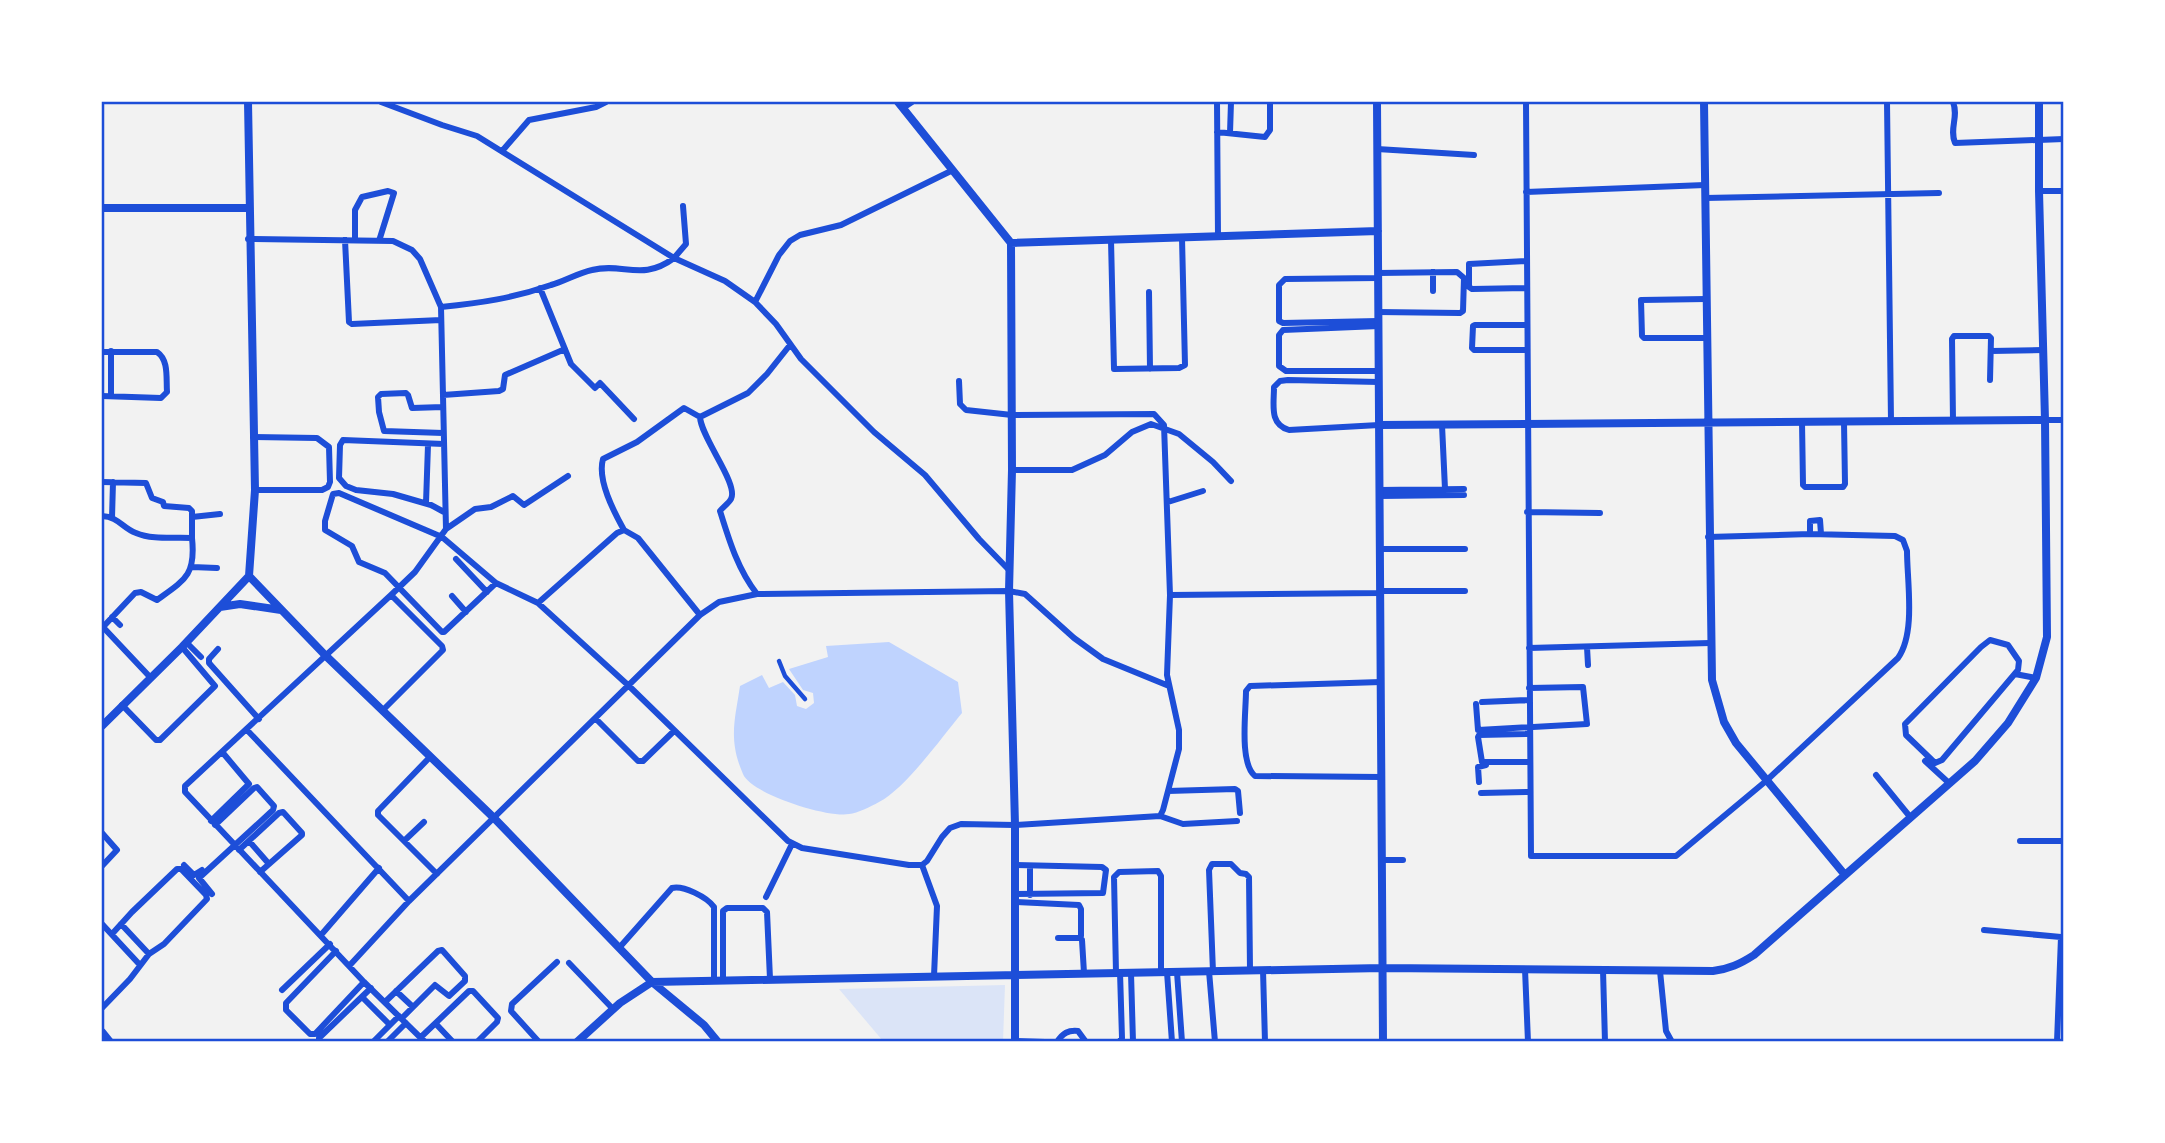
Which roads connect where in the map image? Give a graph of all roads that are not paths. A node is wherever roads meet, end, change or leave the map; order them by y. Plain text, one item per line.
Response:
1 (248, 102) edge
2 (381, 102) edge
3 (606, 102) edge
4 (912, 102) edge
5 (1217, 102) edge
6 (1231, 102) edge
7 (1270, 102) edge
8 (1377, 102) edge
9 (1526, 102) edge
10 (1703, 102) edge
11 (1887, 102) edge
12 (1952, 102) edge
13 (2039, 102) edge
14 (901, 105) edge
15 (1217, 132) junction
16 (1230, 133) junction
17 (2039, 139) junction
18 (2063, 139) edge
19 (1377, 149) junction
20 (503, 150) junction
21 (1474, 155) dead end
22 (953, 170) junction
23 (1705, 185) junction
24 (2039, 191) junction
25 (2063, 191) edge
26 (1526, 192) junction
27 (1939, 193) dead end
28 (1888, 194) junction
29 (1705, 198) junction
30 (683, 206) dead end
31 (102, 208) edge
32 (248, 208) junction
33 (1378, 231) junction
34 (1218, 237) junction
35 (1182, 238) junction
36 (248, 239) junction
37 (345, 240) junction
38 (355, 240) junction
39 (1111, 240) junction
40 (379, 241) junction
41 (1011, 243) junction
42 (674, 258) junction
43 (1526, 261) junction
44 (1433, 272) junction
45 (1378, 276) junction
46 (540, 288) junction
47 (1526, 290) junction
48 (1433, 291) dead end
49 (1149, 292) dead end
50 (1473, 292) dead end
51 (1706, 299) junction
52 (755, 302) junction
53 (441, 307) junction
54 (441, 320) junction
55 (1378, 320) junction
56 (1526, 325) junction
57 (1706, 338) junction
58 (790, 345) junction
59 (565, 349) junction
60 (1526, 350) junction
61 (110, 351) junction
62 (1991, 351) junction
63 (2043, 351) junction
64 (102, 352) edge
65 (1150, 369) junction
66 (1379, 371) junction
67 (1990, 380) dead end
68 (959, 381) dead end
69 (1379, 382) junction
70 (443, 395) junction
71 (102, 396) edge
72 (111, 396) junction
73 (443, 407) junction
74 (1012, 415) junction
75 (699, 417) junction
76 (634, 419) dead end
77 (2045, 420) junction
78 (2063, 420) edge
79 (1952, 421) junction
80 (1802, 422) junction
81 (1844, 422) junction
82 (1891, 422) junction
83 (1707, 423) junction
84 (1526, 424) junction
85 (1379, 425) junction
86 (1442, 425) junction
87 (1165, 429) junction
88 (443, 433) junction
89 (253, 437) junction
90 (444, 444) junction
91 (428, 445) junction
92 (1013, 470) junction
93 (568, 477) dead end
94 (1231, 481) dead end
95 (102, 482) edge
96 (113, 482) junction
97 (1444, 489) junction
98 (255, 490) junction
99 (1203, 491) dead end
100 (1379, 493) junction
101 (1168, 502) junction
102 (426, 503) junction
103 (444, 512) junction
104 (1527, 512) junction
105 (1601, 513) dead end
106 (220, 514) dead end
107 (102, 516) edge
108 (192, 517) junction
109 (112, 518) junction
110 (446, 529) junction
111 (624, 530) junction
112 (1810, 534) junction
113 (1821, 534) junction
114 (442, 537) junction
115 (1709, 537) junction
116 (192, 538) junction
117 (1380, 547) junction
118 (1463, 547) dead end
119 (456, 559) dead end
120 (192, 567) junction
121 (217, 568) dead end
122 (1009, 570) junction
123 (249, 576) junction
124 (496, 583) junction
125 (398, 588) junction
126 (1009, 591) junction
127 (1465, 591) dead end
128 (487, 592) junction
129 (1380, 592) junction
130 (757, 594) junction
131 (391, 595) junction
132 (1170, 595) junction
133 (452, 596) dead end
134 (538, 603) junction
135 (220, 607) junction
136 (281, 610) junction
137 (466, 612) junction
138 (700, 615) junction
139 (112, 617) junction
140 (120, 625) dead end
141 (102, 626) edge
142 (1710, 643) junction
143 (184, 645) junction
144 (1587, 647) junction
145 (1529, 648) junction
146 (218, 649) dead end
147 (325, 655) junction
148 (201, 657) dead end
149 (779, 661) dead end
150 (1588, 665) dead end
151 (2015, 674) junction
152 (150, 677) junction
153 (2036, 678) junction
154 (1381, 682) junction
155 (1587, 684) dead end
156 (1529, 685) junction
157 (629, 686) junction
158 (1169, 686) junction
159 (805, 699) dead end
160 (1529, 700) junction
161 (122, 705) junction
162 (383, 710) junction
163 (258, 719) junction
164 (596, 719) junction
165 (102, 726) edge
166 (247, 730) junction
167 (1530, 730) junction
168 (674, 731) junction
169 (223, 752) junction
170 (1919, 755) dead end
171 (430, 757) junction
172 (1530, 763) junction
173 (1876, 775) dead end
174 (1381, 777) junction
175 (1479, 782) dead end
176 (1766, 782) junction
177 (1950, 783) junction
178 (1168, 791) junction
179 (1530, 792) junction
180 (1481, 793) dead end
181 (1240, 813) dead end
182 (1160, 816) junction
183 (494, 818) junction
184 (1911, 818) junction
185 (1237, 821) dead end
186 (424, 822) dead end
187 (213, 823) junction
188 (1015, 825) junction
189 (102, 833) edge
190 (249, 841) junction
191 (404, 841) junction
192 (2020, 841) dead end
193 (2063, 841) edge
194 (792, 844) junction
195 (234, 846) junction
196 (1382, 860) junction
197 (1403, 860) dead end
198 (269, 864) junction
199 (184, 865) dead end
200 (922, 865) junction
201 (1016, 865) junction
202 (102, 866) edge
203 (1030, 866) junction
204 (379, 868) junction
205 (260, 872) junction
206 (437, 874) junction
207 (1845, 875) junction
208 (212, 894) dead end
209 (1030, 895) junction
210 (766, 897) dead end
211 (1016, 898) junction
212 (409, 901) junction
213 (102, 924) edge
214 (121, 924) junction
215 (1984, 930) dead end
216 (111, 934) junction
217 (321, 934) junction
218 (2062, 937) edge
219 (1058, 939) dead end
220 (1082, 940) dead end
221 (330, 944) junction
222 (619, 948) junction
223 (336, 951) junction
224 (149, 954) junction
225 (556, 962) dead end
226 (569, 963) dead end
227 (139, 965) junction
228 (350, 965) junction
229 (1382, 968) junction
230 (1525, 969) junction
231 (1250, 970) junction
232 (1263, 970) junction
233 (1602, 970) junction
234 (1211, 971) junction
235 (1660, 971) junction
236 (1164, 972) junction
237 (1177, 972) junction
238 (1084, 973) junction
239 (1118, 973) junction
240 (1131, 973) junction
241 (1016, 975) junction
242 (934, 976) junction
243 (770, 979) junction
244 (719, 981) junction
245 (364, 982) junction
246 (652, 982) junction
247 (371, 988) junction
248 (282, 990) dead end
249 (396, 991) junction
250 (362, 997) junction
251 (384, 1002) junction
252 (413, 1007) junction
253 (102, 1008) edge
254 (613, 1009) junction
255 (402, 1019) junction
256 (436, 1024) junction
257 (390, 1025) junction
258 (102, 1032) edge
259 (423, 1039) edge
260 (110, 1041) edge
261 (319, 1041) edge
262 (373, 1041) edge
263 (387, 1041) edge
264 (453, 1041) edge
265 (477, 1041) edge
266 (540, 1041) edge
267 (577, 1041) edge
268 (718, 1041) edge
269 (1015, 1041) edge
270 (1045, 1041) edge
271 (1057, 1041) edge
272 (1086, 1041) edge
273 (1119, 1041) edge
274 (1133, 1041) edge
275 (1172, 1041) edge
276 (1182, 1041) edge
277 (1215, 1041) edge
278 (1265, 1041) edge
279 (1383, 1041) edge
280 (1528, 1041) edge
281 (1605, 1041) edge
282 (1672, 1041) edge
283 (2057, 1041) edge

1 - 32 street
2 - 20 street
3 - 20 street
4 - 14 street
5 - 15 street
6 - 16 street
7 - 16 street
8 - 19 street
9 - 26 street
10 - 23 street
11 - 28 street
12 - 17 street
13 - 17 street
14 - 22 street
15 - 16 street
15 - 34 street
17 - 18 street
17 - 24 street
19 - 21 street
19 - 33 street
20 - 42 street
22 - 41 street
22 - 52 street
23 - 26 street
23 - 29 street
24 - 25 street
24 - 63 street
26 - 43 street
27 - 28 street
28 - 29 street
28 - 82 street
29 - 51 street
30 - 42 street
31 - 32 street
32 - 36 street
33 - 34 street
33 - 45 street
34 - 35 street
35 - 39 street
35 - 65 street
36 - 37 street
36 - 89 street
37 - 38 street
37 - 54 street
38 - 40 street
38 - 40 street
39 - 41 street
39 - 65 street
40 - 53 street
41 - 74 street
42 - 46 street
42 - 52 street
43 - 47 street
43 - 47 street
44 - 45 street
44 - 48 street
44 - 55 street
45 - 55 street
45 - 55 street
46 - 53 street
46 - 59 street
47 - 50 street
47 - 56 street
49 - 65 street
51 - 57 street
51 - 57 street
52 - 58 street
53 - 54 street
54 - 70 street
55 - 66 street
55 - 66 street
56 - 60 street
56 - 60 street
57 - 83 street
58 - 75 street
58 - 122 street
59 - 70 street
59 - 76 street
60 - 84 street
61 - 64 street
61 - 72 street
61 - 72 street
62 - 63 street
62 - 67 street
62 - 79 street
63 - 77 street
66 - 69 street
68 - 74 street
69 - 85 street
69 - 85 street
70 - 73 street
71 - 72 street
73 - 88 street
73 - 88 street
74 - 87 street
74 - 92 street
75 - 111 street
75 - 130 street
77 - 78 street
77 - 79 street
77 - 153 street
79 - 82 street
80 - 81 street
80 - 81 street
80 - 83 street
81 - 82 street
83 - 84 street
83 - 115 street
84 - 86 street
84 - 104 street
85 - 86 street
85 - 100 street
86 - 97 street
87 - 92 street
87 - 94 street
87 - 101 street
88 - 90 street
89 - 98 street
89 - 98 street
90 - 91 street
90 - 103 street
91 - 102 street
91 - 102 street
92 - 122 street
93 - 110 street
95 - 96 street
96 - 108 street
96 - 109 street
97 - 100 street
97 - 100 street
98 - 123 street
99 - 101 street
100 - 117 street
101 - 132 street
102 - 103 street
103 - 110 street
104 - 105 street
104 - 145 street
106 - 108 street
107 - 109 street
108 - 116 street
109 - 116 street
110 - 114 street
111 - 134 street
111 - 138 street
112 - 113 street
112 - 113 street
112 - 115 street
113 - 176 street
114 - 124 street
114 - 125 street
114 - 125 street
115 - 142 street
116 - 120 street
117 - 118 street
117 - 129 street
119 - 128 street
120 - 121 street
120 - 139 street
122 - 126 street
123 - 135 street
123 - 136 street
124 - 128 street
124 - 134 street
125 - 131 street
125 - 137 street
126 - 130 street
126 - 158 street
126 - 188 street
127 - 129 street
128 - 137 street
129 - 132 street
129 - 154 street
130 - 138 street
131 - 147 street
131 - 162 street
132 - 158 street
133 - 137 street
134 - 157 street
135 - 136 street
135 - 143 street
136 - 147 street
138 - 157 street
139 - 140 street
139 - 141 street
141 - 152 street
142 - 144 street
142 - 176 street
143 - 148 street
143 - 152 street
143 - 161 street
144 - 145 street
144 - 150 street
145 - 156 street
146 - 163 street
147 - 162 street
147 - 163 street
149 - 159 street
151 - 151 street
151 - 153 street
152 - 161 street
153 - 177 street
154 - 174 street
154 - 174 street
155 - 156 street
156 - 160 street
156 - 167 street
157 - 164 street
157 - 168 street
158 - 178 street
160 - 167 street
160 - 167 street
161 - 165 street
162 - 171 street
163 - 166 street
164 - 168 street
164 - 183 street
166 - 169 street
166 - 204 street
167 - 172 street
167 - 172 street
168 - 194 street
169 - 187 street
169 - 187 street
170 - 177 street
171 - 183 street
171 - 191 street
172 - 175 street
172 - 179 street
173 - 184 street
174 - 196 street
176 - 179 street
176 - 207 street
177 - 184 street
178 - 181 street
178 - 182 street
179 - 180 street
182 - 185 street
182 - 188 street
183 - 206 street
183 - 222 street
184 - 207 street
186 - 191 street
187 - 195 street
187 - 195 street
188 - 200 street
188 - 201 street
189 - 202 street
190 - 195 street
190 - 198 street
190 - 198 street
191 - 206 street
192 - 193 street
194 - 200 street
194 - 210 street
195 - 199 street
195 - 205 street
195 - 208 street
196 - 197 street
196 - 229 street
198 - 205 street
200 - 242 street
201 - 203 street
201 - 211 street
203 - 209 street
203 - 209 street
204 - 212 street
204 - 217 street
205 - 217 street
206 - 212 street
207 - 235 street
209 - 211 street
211 - 219 street
211 - 241 street
212 - 228 street
213 - 216 street
214 - 216 street
214 - 224 street
214 - 224 street
215 - 218 street
216 - 227 street
217 - 221 street
218 - 283 street
220 - 238 street
221 - 223 street
221 - 248 street
222 - 244 street
222 - 246 street
223 - 228 street
223 - 245 street
224 - 227 street
225 - 266 street
226 - 254 street
227 - 253 street
228 - 245 street
229 - 230 street
229 - 232 street
229 - 279 street
230 - 233 street
230 - 280 street
231 - 232 street
231 - 234 street
231 - 234 street
232 - 278 street
233 - 235 street
233 - 281 street
234 - 237 street
234 - 277 street
235 - 282 street
236 - 237 street
236 - 239 street
236 - 240 street
236 - 275 street
237 - 276 street
238 - 239 street
238 - 241 street
239 - 240 street
239 - 273 street
240 - 274 street
241 - 242 street
241 - 269 street
242 - 243 street
243 - 244 street
243 - 244 street
244 - 246 street
245 - 247 street
246 - 254 street
246 - 268 street
247 - 250 street
247 - 251 street
249 - 251 street
249 - 252 street
249 - 252 street
250 - 257 street
250 - 261 street
251 - 255 street
252 - 255 street
254 - 267 street
255 - 257 street
255 - 259 street
255 - 263 street
256 - 259 street
256 - 264 street
256 - 265 street
257 - 262 street
258 - 260 street
269 - 270 street
271 - 272 street

